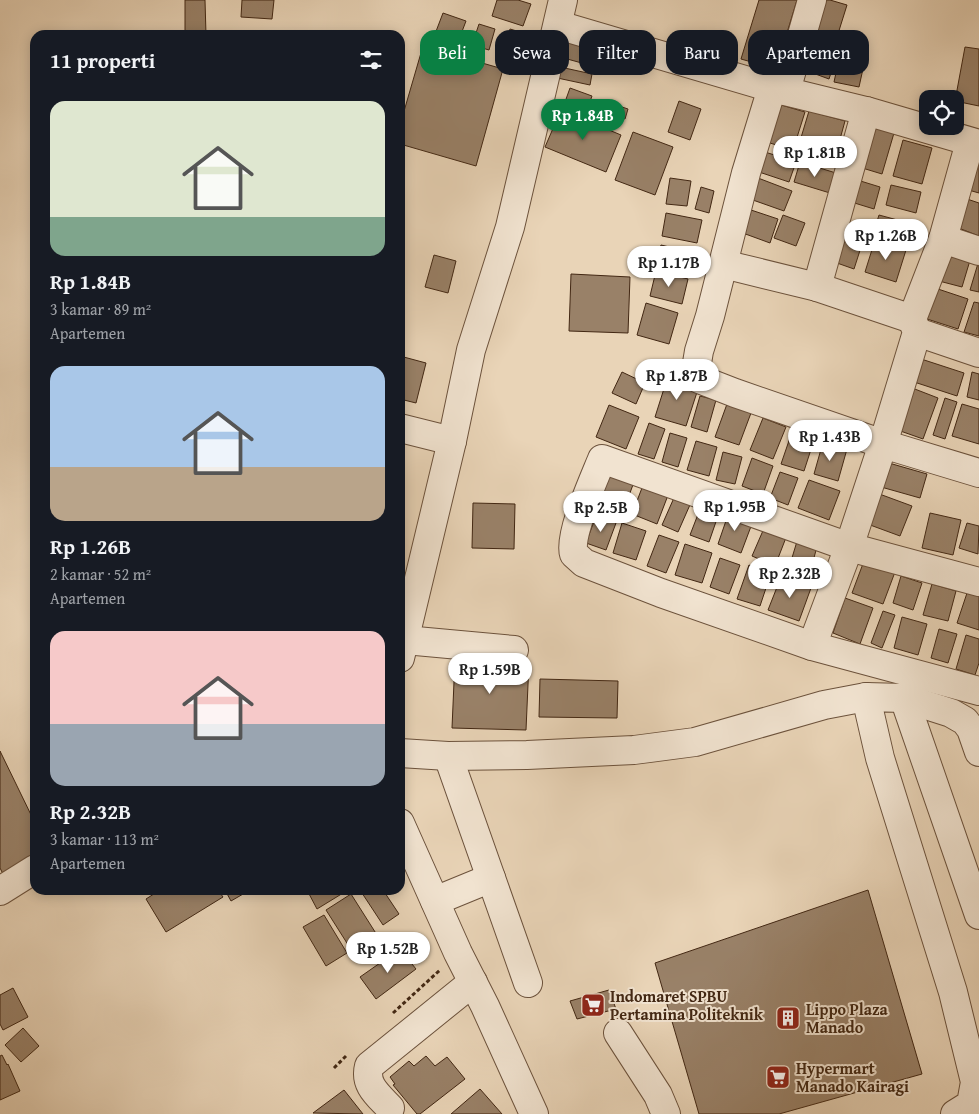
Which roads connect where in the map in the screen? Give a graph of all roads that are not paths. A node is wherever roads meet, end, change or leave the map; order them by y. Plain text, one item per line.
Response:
1 (812, 0) edge
2 (561, 12) edge
3 (779, 90) junction
4 (866, 111) junction
5 (974, 143) edge
6 (943, 239) junction
7 (979, 251) edge
8 (724, 264) junction
9 (817, 287) junction
10 (914, 326) junction
11 (979, 352) edge
12 (405, 429) edge
13 (452, 441) junction
14 (883, 444) junction
15 (979, 473) edge
16 (849, 547) junction
17 (979, 582) edge
18 (405, 641) edge
19 (812, 646) junction
20 (405, 649) edge
21 (514, 650) dead end
22 (979, 690) edge
23 (866, 697) junction
24 (904, 698) junction
25 (979, 752) edge
26 (405, 753) edge
27 (448, 756) junction
28 (405, 834) edge
29 (30, 872) edge
30 (491, 878) junction
31 (0, 891) edge
32 (435, 901) junction
33 (979, 915) edge
34 (473, 982) junction
35 (528, 983) dead end
36 (618, 1033) dead end
37 (390, 1108) dead end
38 (534, 1114) edge
39 (666, 1114) edge
40 (955, 1114) edge

1 - 3 street
2 - 3 street
2 - 13 street
3 - 4 street
3 - 8 street
4 - 5 street
4 - 9 street
5 - 6 street
6 - 7 street
6 - 10 street
8 - 9 street
8 - 14 street
9 - 10 street
10 - 11 street
10 - 14 street
12 - 13 street
13 - 18 street
14 - 15 street
14 - 16 street
16 - 17 street
16 - 19 street
16 - 19 street
19 - 22 street
20 - 21 street
23 - 24 street
23 - 27 street
23 - 40 street
24 - 25 street
24 - 33 street
26 - 27 street
27 - 30 street
28 - 32 street
29 - 31 street
30 - 32 street
30 - 35 street
32 - 34 street
34 - 37 street
34 - 38 street
36 - 39 street

